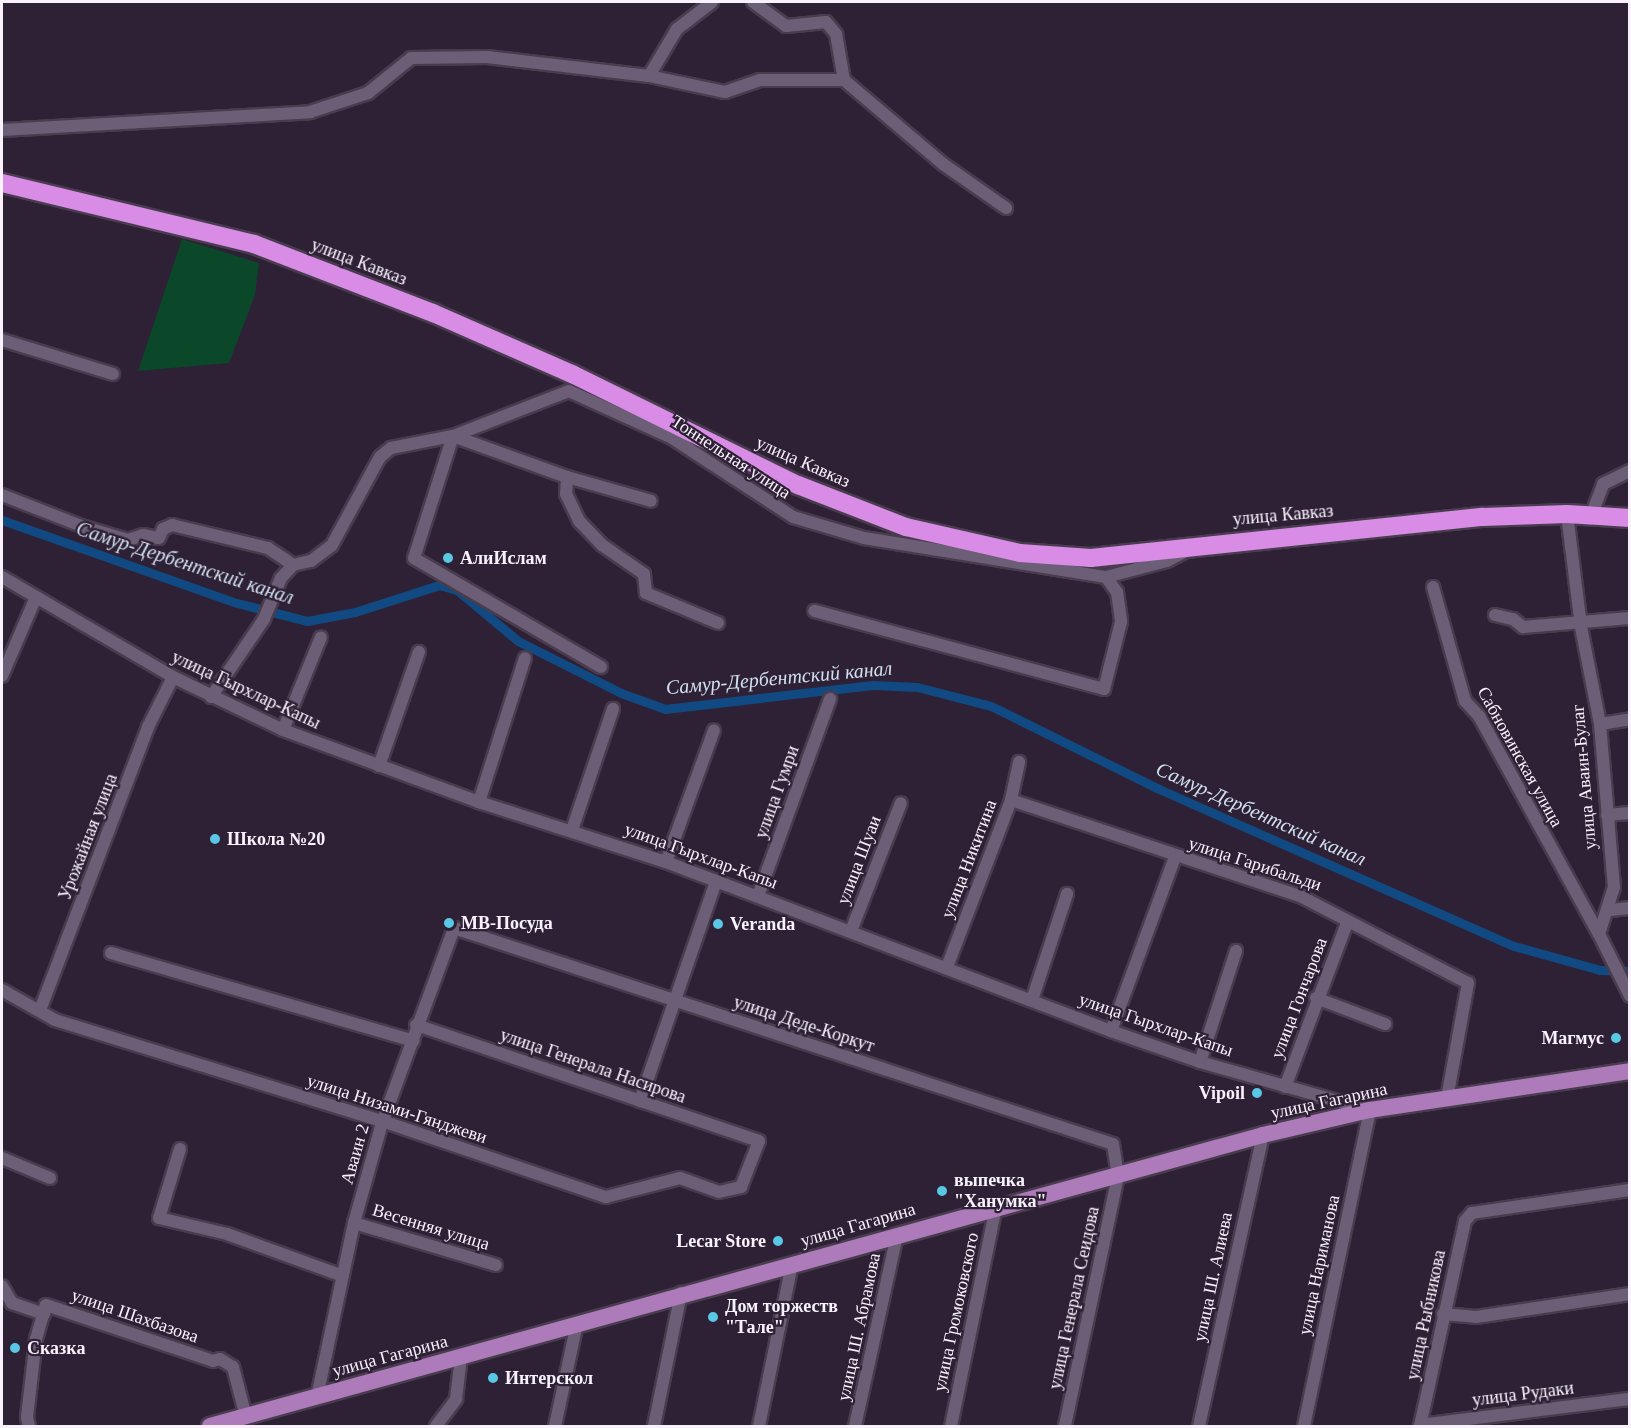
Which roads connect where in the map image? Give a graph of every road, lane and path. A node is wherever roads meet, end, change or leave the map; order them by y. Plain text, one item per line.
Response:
1 (712, 2) edge
2 (753, 2) edge
3 (649, 76) junction
4 (844, 80) junction
5 (2, 130) edge
6 (2, 183) edge
7 (1006, 208) dead end
8 (2, 340) edge
9 (113, 374) dead end
10 (572, 374) junction
11 (554, 394) junction
12 (453, 436) junction
13 (1629, 471) edge
14 (567, 477) junction
15 (2, 495) edge
16 (651, 501) dead end
17 (1567, 514) junction
18 (1591, 516) junction
19 (1629, 518) edge
20 (1201, 543) junction
21 (293, 565) junction
22 (2, 577) edge
23 (1106, 578) junction
24 (1433, 587) dead end
25 (36, 597) junction
26 (814, 611) dead end
27 (1495, 615) dead end
28 (1629, 618) edge
29 (1582, 622) junction
30 (718, 623) dead end
31 (321, 637) dead end
32 (419, 652) dead end
33 (525, 658) dead end
34 (601, 667) dead end
35 (2, 676) edge
36 (172, 677) junction
37 (211, 697) junction
38 (830, 699) dead end
39 (613, 709) dead end
40 (1629, 719) edge
41 (1600, 724) junction
42 (283, 730) junction
43 (714, 730) dead end
44 (1019, 762) dead end
45 (379, 766) junction
46 (1011, 800) junction
47 (479, 802) junction
48 (901, 803) dead end
49 (1629, 813) edge
50 (1607, 815) junction
51 (572, 830) junction
52 (1175, 857) junction
53 (666, 862) junction
54 (716, 881) junction
55 (1067, 894) dead end
56 (759, 896) junction
57 (1629, 908) edge
58 (1610, 910) junction
59 (1347, 923) junction
60 (454, 928) joint
61 (851, 931) junction
62 (1599, 934) junction
63 (1236, 951) dead end
64 (111, 953) dead end
65 (947, 967) junction
66 (2, 990) edge
67 (1629, 996) edge
68 (1316, 998) junction
69 (1032, 1000) junction
70 (675, 1001) junction
71 (40, 1010) junction
72 (1385, 1024) dead end
73 (416, 1025) junction
74 (1111, 1031) junction
75 (412, 1041) junction
76 (1200, 1062) junction
77 (1629, 1071) edge
78 (1285, 1087) junction
79 (1447, 1098) junction
80 (640, 1101) junction
81 (1370, 1110) junction
82 (382, 1123) junction
83 (1263, 1135) junction
84 (759, 1141) joint
85 (180, 1149) dead end
86 (2, 1158) edge
87 (1118, 1176) junction
88 (50, 1178) dead end
89 (1629, 1190) edge
90 (996, 1206) junction
91 (354, 1222) junction
92 (897, 1235) junction
93 (792, 1264) junction
94 (496, 1265) dead end
95 (343, 1276) junction
96 (2, 1286) edge
97 (681, 1293) junction
98 (1629, 1294) edge
99 (45, 1309) junction
100 (1443, 1314) junction
101 (577, 1323) junction
102 (461, 1357) junction
103 (317, 1397) junction
104 (1629, 1399) edge
105 (246, 1417) junction
106 (29, 1426) edge
107 (210, 1426) edge
108 (436, 1426) edge
109 (555, 1426) edge
110 (654, 1426) edge
111 (759, 1426) edge
112 (855, 1426) edge
113 (951, 1426) edge
114 (1065, 1426) edge
115 (1199, 1426) edge
116 (1304, 1426) edge
117 (1420, 1426) edge

1 - 3 street
2 - 4 street
3 - 4 street
3 - 5 street
4 - 7 street
6 - 10 highway, улица Кавказ
8 - 9 street
10 - 11 street
10 - 20 highway, улица Кавказ
11 - 12 street, Тоннельная улица
11 - 23 street, Тоннельная улица
12 - 14 street
12 - 21 street
12 - 34 street
13 - 18 street
14 - 16 street
14 - 30 street
15 - 21 street
17 - 18 highway, улица Кавказ
17 - 20 highway, улица Кавказ
17 - 29 street, улица Аваин-Булаг
18 - 19 highway, улица Кавказ
20 - 23 street
21 - 37 street
22 - 25 street, улица Гырхлар-Капы
23 - 26 street
24 - 62 street, Сабновинская улица
25 - 35 street
25 - 36 street, улица Гырхлар-Капы
27 - 29 street
28 - 29 street
29 - 41 street, улица Аваин-Булаг
31 - 42 street
32 - 45 street
33 - 47 street
36 - 37 street, улица Гырхлар-Капы
36 - 71 street, Урожайная улица
37 - 42 street, улица Гырхлар-Капы
38 - 56 street, улица Гумри
39 - 51 street
40 - 41 street
41 - 50 street, улица Аваин-Булаг
42 - 45 street, улица Гырхлар-Капы
43 - 53 street
44 - 46 street, улица Никитина
45 - 47 street, улица Гырхлар-Капы
46 - 52 street, улица Гарибальди
46 - 65 street, улица Никитина
47 - 51 street, улица Гырхлар-Капы
48 - 61 street, улица Шуаи
49 - 50 street
50 - 58 street, улица Аваин-Булаг
51 - 53 street, улица Гырхлар-Капы
52 - 59 street, улица Гарибальди
52 - 74 street
53 - 54 street, улица Гырхлар-Капы
54 - 56 street, улица Гырхлар-Капы
54 - 70 street
55 - 69 street
56 - 61 street, улица Гырхлар-Капы
57 - 58 street
58 - 62 street, улица Аваин-Булаг
59 - 68 street, улица Гончарова
59 - 79 street, улица Гарибальди
60 - 70 street, улица Деде-Коркут
60 - 73 street, Аваин 2
61 - 65 street, улица Гырхлар-Капы
62 - 67 street
63 - 76 street
64 - 75 street
65 - 69 street, улица Гырхлар-Капы
66 - 71 street, улица Низами-Гянджеви
68 - 72 street
68 - 78 street, улица Гончарова
69 - 74 street, улица Гырхлар-Капы
70 - 80 street
70 - 87 street, улица Деде-Коркут
71 - 82 street, улица Низами-Гянджеви
73 - 75 street, Аваин 2
73 - 80 street, улица Генерала Насирова
74 - 76 street, улица Гырхлар-Капы
75 - 82 street, Аваин 2
76 - 78 street, улица Гырхлар-Капы
77 - 79 main road, улица Гагарина
78 - 81 street, улица Гырхлар-Капы
79 - 81 main road, улица Гагарина
80 - 84 street, улица Генерала Насирова
81 - 83 main road, улица Гагарина
81 - 116 street, улица Нариманова
82 - 84 street, улица Низами-Гянджеви
82 - 91 street, Аваин 2
83 - 87 main road, улица Гагарина
83 - 115 street, улица Ш. Алиева
85 - 95 street
86 - 88 street
87 - 90 main road, улица Гагарина
87 - 114 street, улица Генерала Сеидова
89 - 100 street, улица Рыбникова
90 - 92 main road, улица Гагарина
90 - 113 street, улица Громоковского
91 - 94 street, Весенняя улица
91 - 95 street, Аваин 2
92 - 93 main road, улица Гагарина
92 - 112 street, улица Ш. Абрамова
93 - 97 main road, улица Гагарина
93 - 111 street
95 - 103 street, Аваин 2
96 - 99 street, улица Шахбазова
97 - 101 main road, улица Гагарина
97 - 110 street
98 - 100 street
99 - 105 street, улица Шахбазова
99 - 106 street
100 - 117 street, улица Рыбникова
101 - 102 main road, улица Гагарина
101 - 109 street
102 - 103 main road, улица Гагарина
102 - 108 street
103 - 105 main road, улица Гагарина
104 - 117 street, улица Рудаки
105 - 107 main road, улица Гагарина

